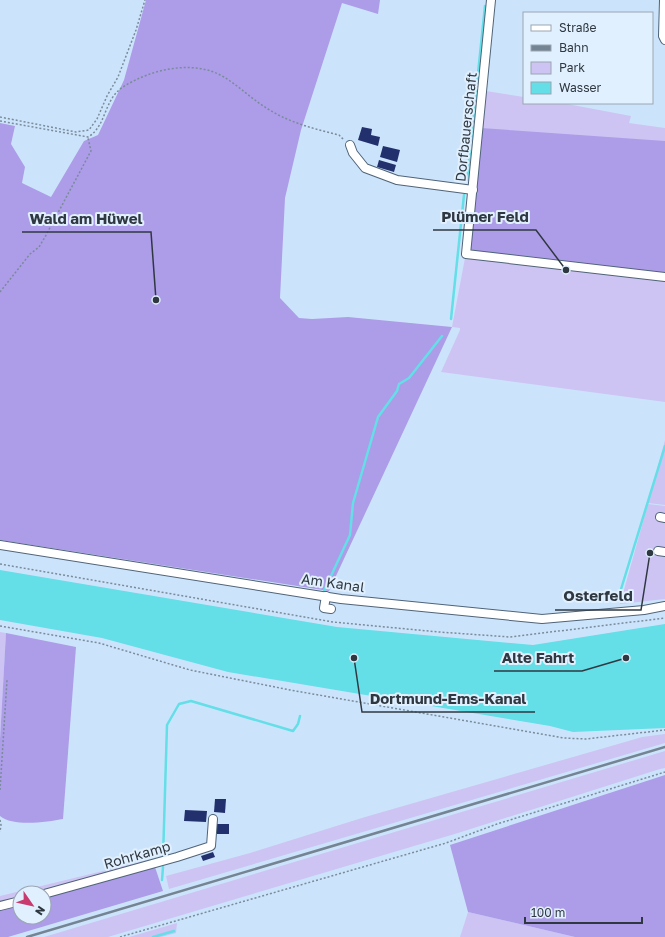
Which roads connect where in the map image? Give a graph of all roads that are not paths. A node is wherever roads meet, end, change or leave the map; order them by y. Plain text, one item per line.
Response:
1 (492, 0) edge
2 (664, 0) edge
3 (665, 40) edge
4 (350, 145) road end
5 (473, 190) junction
6 (665, 277) edge
7 (0, 545) edge
8 (326, 596) junction
9 (665, 606) edge
10 (331, 609) dead end
11 (213, 819) dead end
12 (52, 892) edge
13 (12, 903) edge
14 (0, 906) edge

1 - 5 street, Dorfbauerschaft
2 - 3 street
4 - 5 street, Dorfbauerschaft
5 - 6 street
7 - 8 street, Am Kanal
8 - 9 street, Am Kanal
8 - 10 street
11 - 12 street, Rohrkamp
13 - 14 street

